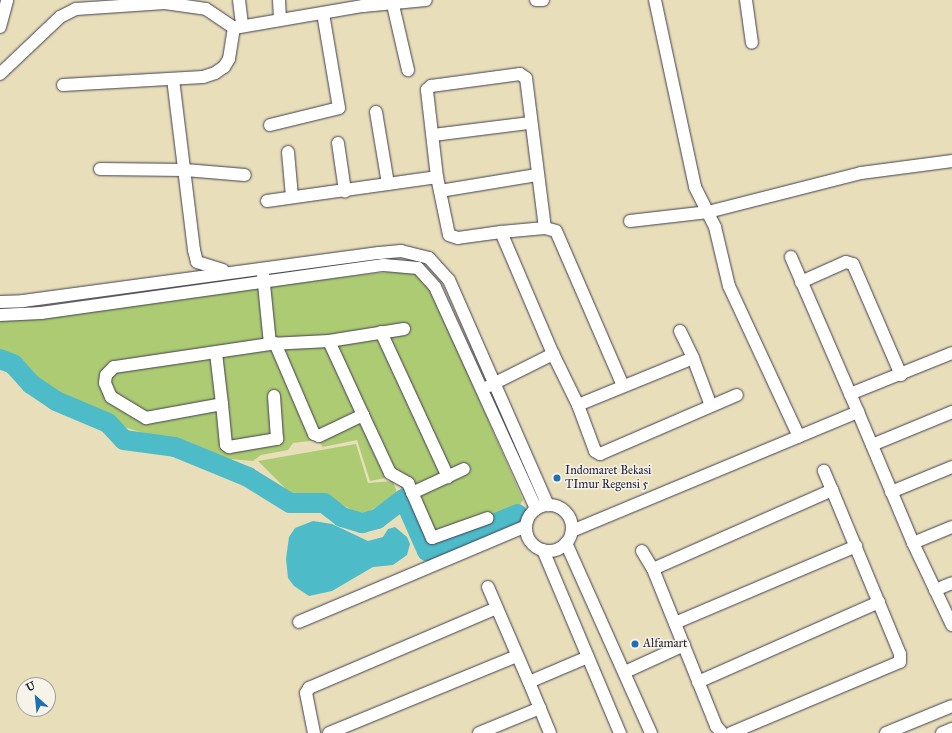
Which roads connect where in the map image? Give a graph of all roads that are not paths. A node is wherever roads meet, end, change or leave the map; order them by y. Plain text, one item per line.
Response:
1 (7, 0) edge
2 (239, 0) edge
3 (279, 0) edge
4 (426, 0) edge
5 (536, 0) edge
6 (543, 0) edge
7 (655, 0) edge
8 (746, 0) edge
9 (393, 5) junction
10 (323, 13) junction
11 (280, 18) junction
12 (0, 27) edge
13 (238, 27) junction
14 (752, 43) dead end
15 (408, 70) dead end
16 (0, 74) edge
17 (173, 79) junction
18 (64, 85) dead end
19 (376, 112) dead end
20 (530, 123) junction
21 (270, 125) dead end
22 (433, 135) junction
23 (338, 143) dead end
24 (288, 152) dead end
25 (952, 161) edge
26 (100, 169) dead end
27 (185, 170) junction
28 (245, 175) dead end
29 (537, 175) junction
30 (437, 177) junction
31 (388, 184) junction
32 (345, 191) junction
33 (440, 191) junction
34 (292, 197) junction
35 (267, 200) dead end
36 (708, 212) junction
37 (630, 221) dead end
38 (545, 228) junction
39 (501, 232) junction
40 (791, 257) dead end
41 (262, 269) junction
42 (232, 272) junction
43 (264, 282) junction
44 (801, 282) junction
45 (23, 301) junction
46 (0, 302) edge
47 (0, 315) edge
48 (25, 315) junction
49 (404, 329) dead end
50 (680, 331) dead end
51 (381, 332) junction
52 (329, 341) junction
53 (273, 343) junction
54 (216, 353) junction
55 (952, 353) edge
56 (553, 354) junction
57 (693, 358) junction
58 (901, 375) junction
59 (496, 382) junction
60 (623, 386) junction
61 (482, 389) junction
62 (850, 394) junction
63 (737, 395) dead end
64 (274, 396) dead end
65 (222, 404) junction
66 (578, 405) junction
67 (711, 406) junction
68 (858, 412) junction
69 (952, 412) edge
70 (363, 415) junction
71 (799, 437) junction
72 (872, 445) junction
73 (952, 467) edge
74 (464, 469) dead end
75 (824, 471) dead end
76 (448, 477) junction
77 (832, 490) junction
78 (891, 492) junction
79 (412, 493) junction
80 (548, 505) junction
81 (536, 509) junction
82 (488, 518) dead end
83 (526, 526) junction
84 (952, 527) edge
85 (572, 531) junction
86 (566, 542) junction
87 (913, 543) junction
88 (856, 546) junction
89 (543, 550) junction
90 (642, 551) dead end
91 (653, 569) junction
92 (952, 583) edge
93 (488, 587) dead end
94 (935, 590) junction
95 (879, 602) junction
96 (497, 608) junction
97 (299, 622) dead end
98 (675, 623) junction
99 (952, 625) edge
100 (684, 645) junction
101 (517, 656) junction
102 (588, 657) junction
103 (626, 672) junction
104 (529, 682) junction
105 (698, 682) junction
106 (952, 706) edge
107 (540, 708) junction
108 (952, 729) edge
109 (314, 733) edge
110 (329, 733) edge
111 (479, 733) edge
112 (550, 733) edge
113 (620, 733) edge
114 (651, 733) edge
115 (722, 733) edge
116 (731, 733) edge
117 (886, 733) edge
118 (942, 733) edge

1 - 12 street
2 - 13 street
3 - 11 street
4 - 9 street
5 - 6 street
7 - 36 street
8 - 14 street
9 - 10 street
9 - 15 street
10 - 11 street
10 - 21 street
11 - 13 street
13 - 16 street
13 - 17 street
17 - 18 street
17 - 27 street
19 - 31 street
20 - 22 street
20 - 22 street
20 - 29 street
22 - 30 street
23 - 32 street
24 - 34 street
25 - 36 street
26 - 27 street
27 - 28 street
27 - 42 street
29 - 33 street
29 - 38 street
30 - 31 street
30 - 33 street
31 - 32 street
32 - 34 street
33 - 39 street
34 - 35 street
36 - 37 street
36 - 71 street
38 - 39 street
38 - 60 street
39 - 56 street
40 - 44 street
41 - 42 street
41 - 43 street
41 - 59 street
42 - 45 street
43 - 48 street
43 - 53 street
43 - 61 street
44 - 58 street
44 - 62 street
45 - 46 street
45 - 48 street
47 - 48 street
49 - 51 street
50 - 57 street
51 - 52 street
51 - 76 street
52 - 53 street
52 - 70 street
53 - 54 street
53 - 70 street
54 - 65 street
54 - 65 street
55 - 58 street
56 - 59 street
56 - 66 street
57 - 60 street
57 - 67 street
58 - 62 street
59 - 61 street
59 - 80 street
60 - 66 street
61 - 81 street
62 - 68 street
63 - 67 street
64 - 65 street
66 - 67 street
68 - 71 street
68 - 72 street
69 - 72 street
70 - 79 street
71 - 85 street
72 - 78 street
73 - 78 street
74 - 76 street
75 - 77 street
76 - 79 street
77 - 88 street
77 - 91 street
78 - 87 street
79 - 82 street
80 - 81 street
80 - 85 street
81 - 83 street
83 - 89 street
83 - 97 street
84 - 87 street
85 - 86 street
86 - 89 street
86 - 103 street
87 - 94 street
88 - 95 street
88 - 98 street
89 - 102 street
90 - 91 street
91 - 98 street
92 - 94 street
93 - 96 street
94 - 99 street
95 - 105 street
95 - 116 street
96 - 101 street
96 - 109 street
98 - 100 street
100 - 103 street
100 - 105 street
101 - 104 street
101 - 110 street
102 - 104 street
102 - 113 street
103 - 114 street
104 - 107 street
105 - 115 street
106 - 117 street
107 - 111 street
107 - 112 street
108 - 118 street

